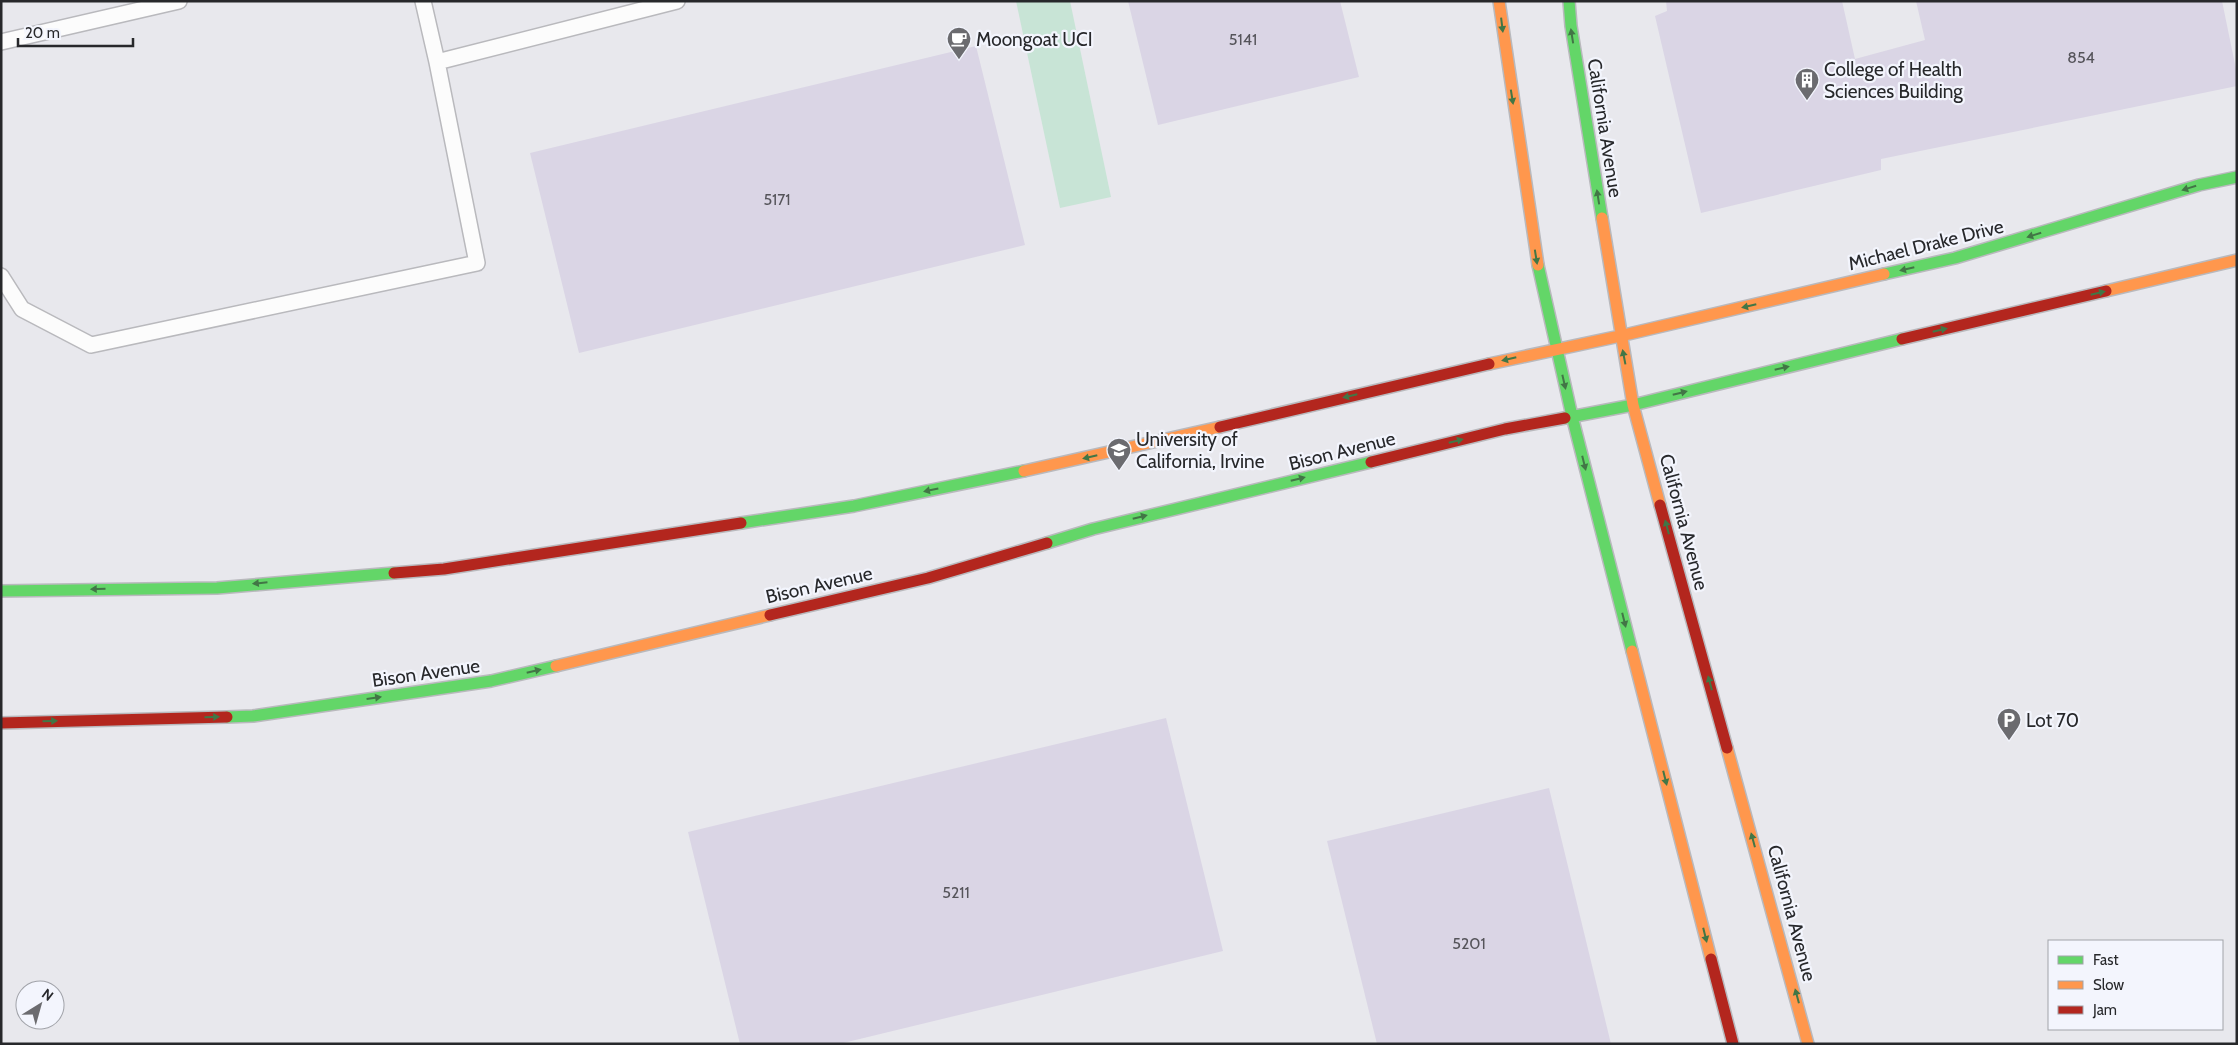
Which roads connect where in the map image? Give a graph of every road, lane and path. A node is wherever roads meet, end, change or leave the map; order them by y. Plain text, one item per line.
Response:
1 (179, 1) edge
2 (423, 1) edge
3 (677, 1) edge
4 (1499, 1) edge
5 (1569, 1) edge
6 (1, 42) edge
7 (437, 62) junction
8 (2237, 177) edge
9 (2237, 260) edge
10 (1, 276) edge
11 (1620, 336) junction
12 (1556, 348) junction
13 (1633, 405) junction
14 (1572, 416) junction
15 (1, 591) edge
16 (1, 723) edge
17 (1733, 1044) edge
18 (1808, 1044) edge

1 - 6 lane
2 - 7 lane
3 - 7 lane
4 -> 12 main road
11 -> 5 main road, California Avenue
7 - 10 lane
8 -> 11 main road, Michael Drake Drive
13 -> 9 main road
11 - 12 main road
13 -> 11 main road, California Avenue
12 -> 14 main road
12 -> 15 main road
13 - 14 main road, Bison Avenue
18 -> 13 main road, California Avenue
16 -> 14 main road, Bison Avenue
14 -> 17 main road

